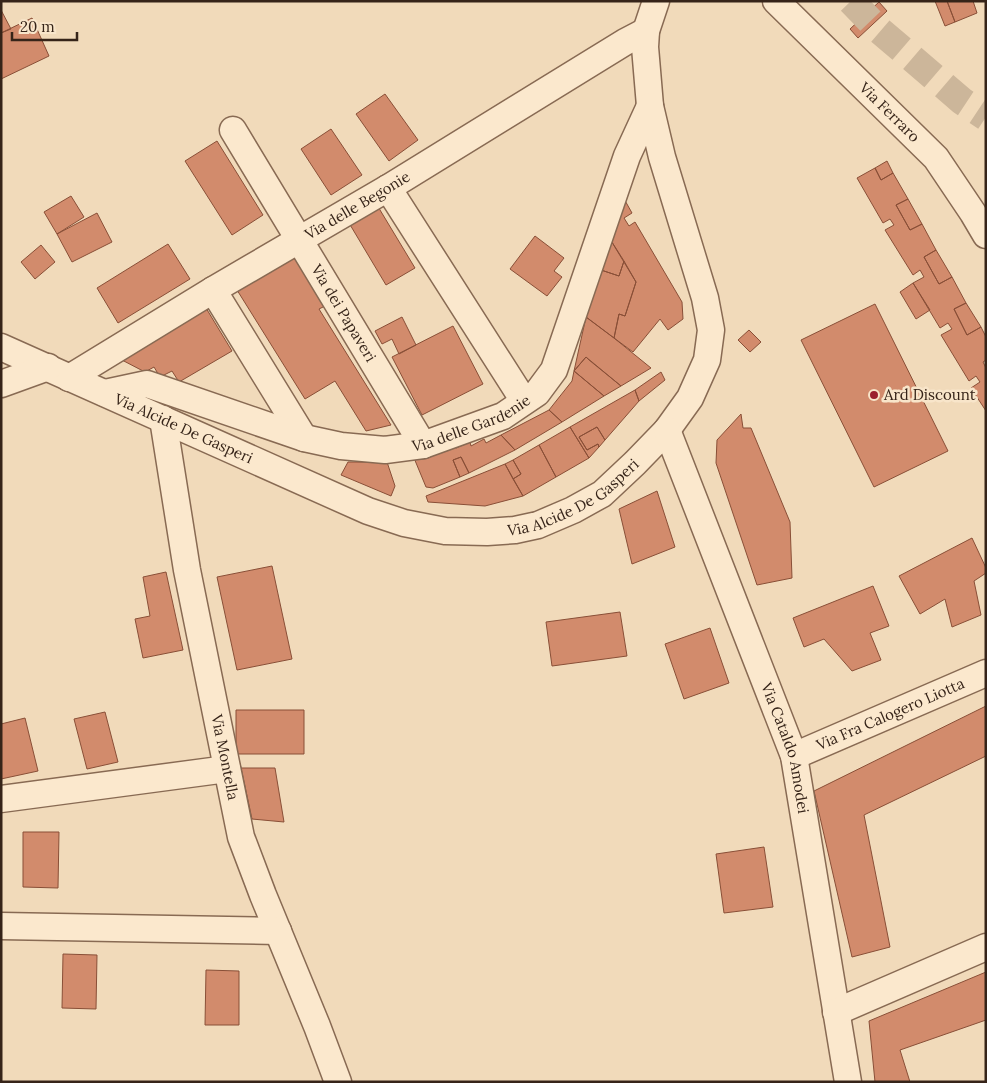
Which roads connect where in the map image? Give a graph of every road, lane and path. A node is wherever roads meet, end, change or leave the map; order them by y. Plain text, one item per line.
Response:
1 (656, 1) edge
2 (776, 1) edge
3 (646, 31) junction
4 (650, 106) junction
5 (233, 130) dead end
6 (388, 188) junction
7 (986, 235) edge
8 (299, 240) junction
9 (213, 290) junction
10 (1, 347) edge
11 (58, 372) junction
12 (1, 384) edge
13 (105, 393) junction
14 (524, 401) junction
15 (163, 419) junction
16 (668, 430) junction
17 (304, 438) junction
18 (423, 445) junction
19 (986, 672) edge
20 (794, 756) junction
21 (227, 770) junction
22 (1, 800) edge
23 (1, 926) edge
24 (278, 931) junction
25 (986, 947) edge
26 (836, 1012) junction
27 (338, 1082) edge
28 (848, 1082) edge

1 - 3 street, Via Alcide De Gasperi
2 - 7 street, Via Ferraro
3 - 4 street, Via Alcide De Gasperi
3 - 6 street, Via delle Begonie
4 - 14 street, Via delle Gardenie
4 - 16 street, Via Alcide De Gasperi
5 - 8 street, Via dei Papaveri
6 - 8 street, Via delle Begonie
6 - 14 street
8 - 9 street, Via delle Begonie
8 - 18 street, Via dei Papaveri
9 - 11 street, Via delle Begonie
9 - 17 street
10 - 11 street, Via Alcide De Gasperi
11 - 12 street, Via delle Begonie
11 - 13 street, Via Alcide De Gasperi
13 - 15 street, Via Alcide De Gasperi
13 - 17 street, Via delle Gardenie
14 - 18 street, Via delle Gardenie
15 - 16 street, Via Alcide De Gasperi
15 - 21 street, Via Montella
16 - 20 street, Via Cataldo Amodei
17 - 18 street, Via delle Gardenie
19 - 20 street, Via Fra Calogero Liotta
20 - 26 street, Via Cataldo Amodei
21 - 22 street
21 - 24 street, Via Montella
23 - 24 street
24 - 27 street, Via Montella
25 - 26 street
26 - 28 street, Via Cataldo Amodei

